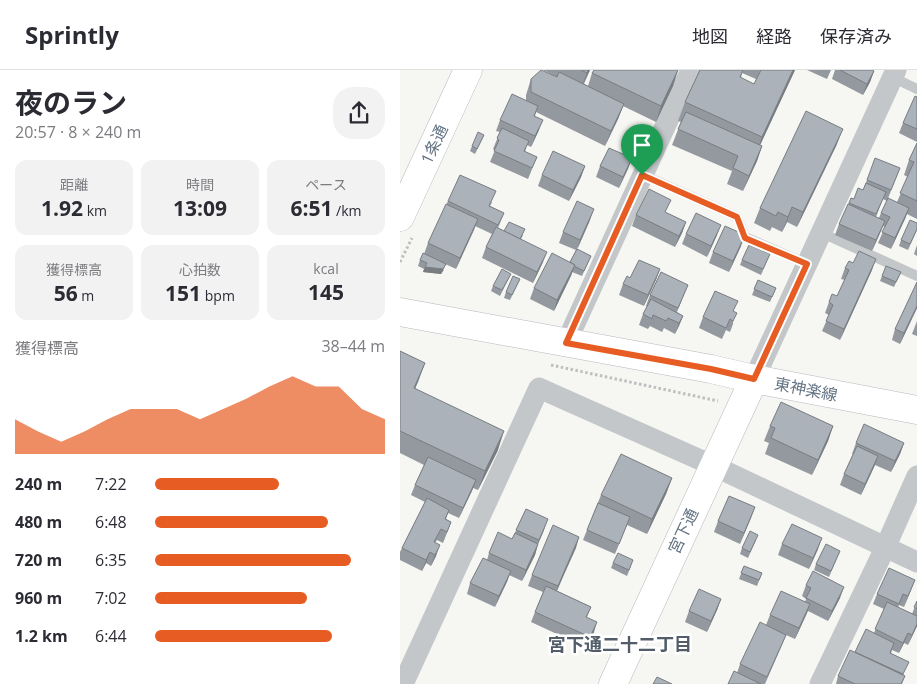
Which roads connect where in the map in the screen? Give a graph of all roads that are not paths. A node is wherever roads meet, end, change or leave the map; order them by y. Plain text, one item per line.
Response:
1 (468, 70) edge
2 (690, 70) edge
3 (894, 74) edge
4 (917, 89) edge
5 (642, 175) junction
6 (400, 217) edge
7 (822, 232) junction
8 (807, 264) junction
9 (917, 276) edge
10 (400, 312) edge
11 (566, 343) junction
12 (754, 379) junction
13 (917, 410) edge
14 (714, 466) junction
15 (917, 476) edge
16 (885, 548) junction
17 (917, 562) edge
18 (403, 684) edge
19 (613, 684) edge
20 (820, 684) edge

1 - 6 street, 1条通
2 - 5 street
3 - 4 lane
3 - 7 street
5 - 8 lane
5 - 11 street
7 - 8 street
7 - 9 lane
8 - 12 street
10 - 11 street, 東神楽線
11 - 12 street, 東神楽線
12 - 13 street, 東神楽線
12 - 14 street, 宮下通
14 - 16 street
14 - 18 street
14 - 19 street, 宮下通
15 - 16 street
16 - 17 street
16 - 20 street

